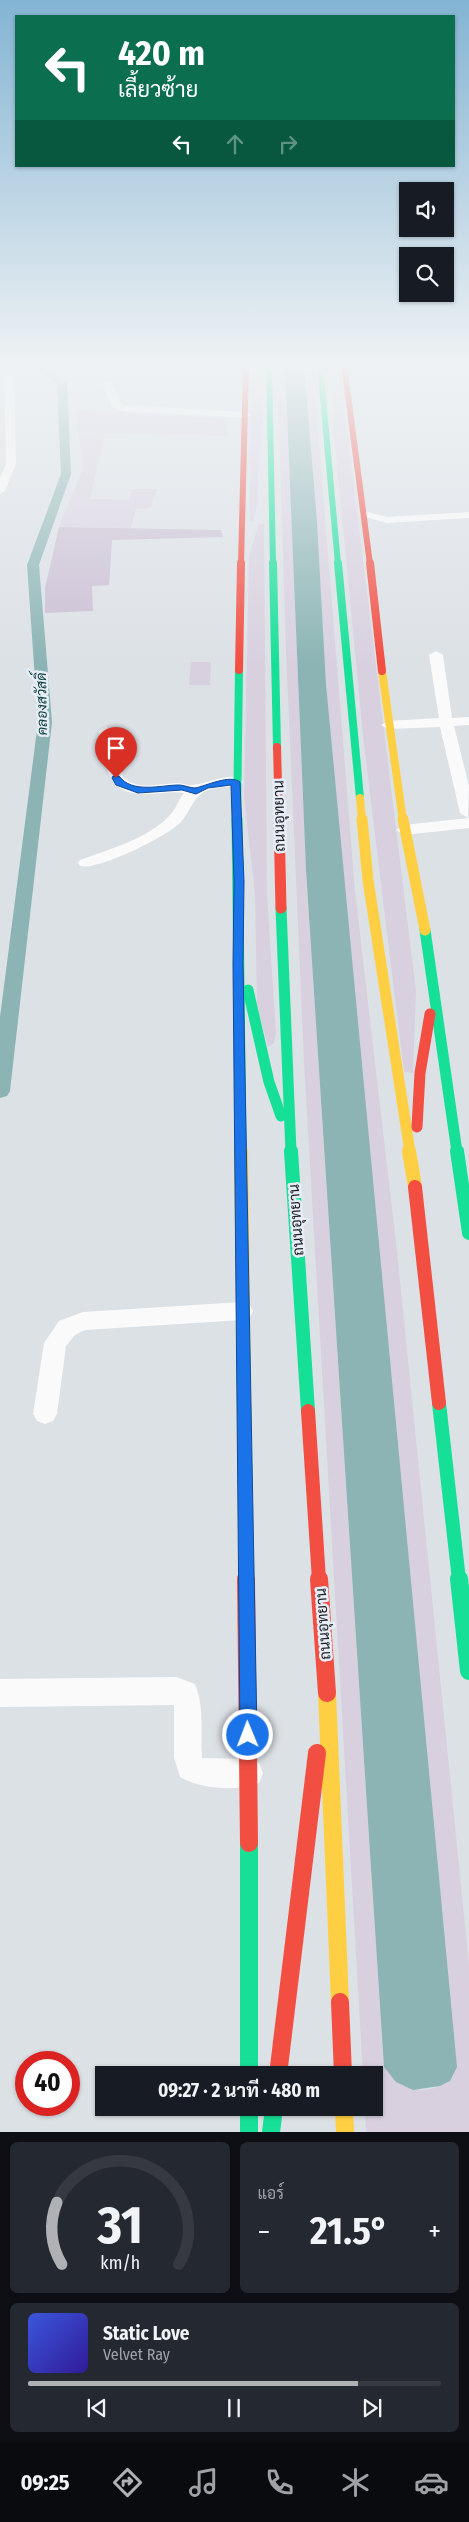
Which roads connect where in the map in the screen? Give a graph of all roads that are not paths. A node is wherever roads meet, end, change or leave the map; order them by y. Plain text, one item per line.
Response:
1 (245, 464) edge
2 (271, 464) edge
3 (330, 464) edge
4 (358, 464) edge
5 (4, 474) edge
6 (271, 483) junction
7 (0, 491) edge
8 (262, 507) dead end
9 (365, 514) junction
10 (469, 515) edge
11 (255, 524) dead end
12 (242, 555) junction
13 (436, 655) dead end
14 (446, 721) junction
15 (469, 721) edge
16 (388, 725) junction
17 (106, 731) dead end
18 (236, 782) junction
19 (196, 791) junction
20 (469, 818) edge
21 (404, 830) junction
22 (86, 863) dead end
23 (238, 964) junction
24 (434, 991) junction
25 (290, 1141) junction
26 (414, 1180) junction
27 (469, 1232) edge
28 (242, 1311) junction
29 (45, 1414) dead end
30 (469, 1671) edge
31 (326, 1676) junction
32 (0, 1692) edge
33 (249, 1773) junction
34 (249, 2066) edge
35 (279, 2066) edge
36 (343, 2066) edge
37 (249, 2116) edge
38 (273, 2116) edge
39 (344, 2116) edge
40 (249, 2132) edge
41 (271, 2132) edge
42 (345, 2132) edge

1 - 12 main road
2 - 6 main road, ถนนอุทยาน
3 - 26 main road
4 - 9 main road
5 - 7 street
6 - 8 main road
6 - 25 main road, ถนนอุทยาน
9 - 10 street
9 - 16 main road
11 - 12 main road
12 - 18 main road
13 - 14 street
14 - 15 street
14 - 16 street
14 - 20 street
16 - 21 main road
17 - 19 street
18 - 19 street
18 - 23 main road
19 - 22 street
20 - 21 street
21 - 24 main road
23 - 25 main road
23 - 28 main road
24 - 26 main road
24 - 27 main road
25 - 31 main road, ถนนอุทยาน
26 - 30 main road
28 - 29 street
28 - 33 main road
31 - 35 main road
31 - 36 main road, ถนนอุทยาน
32 - 33 street
33 - 34 main road
37 - 40 main road
38 - 41 main road
39 - 42 main road

